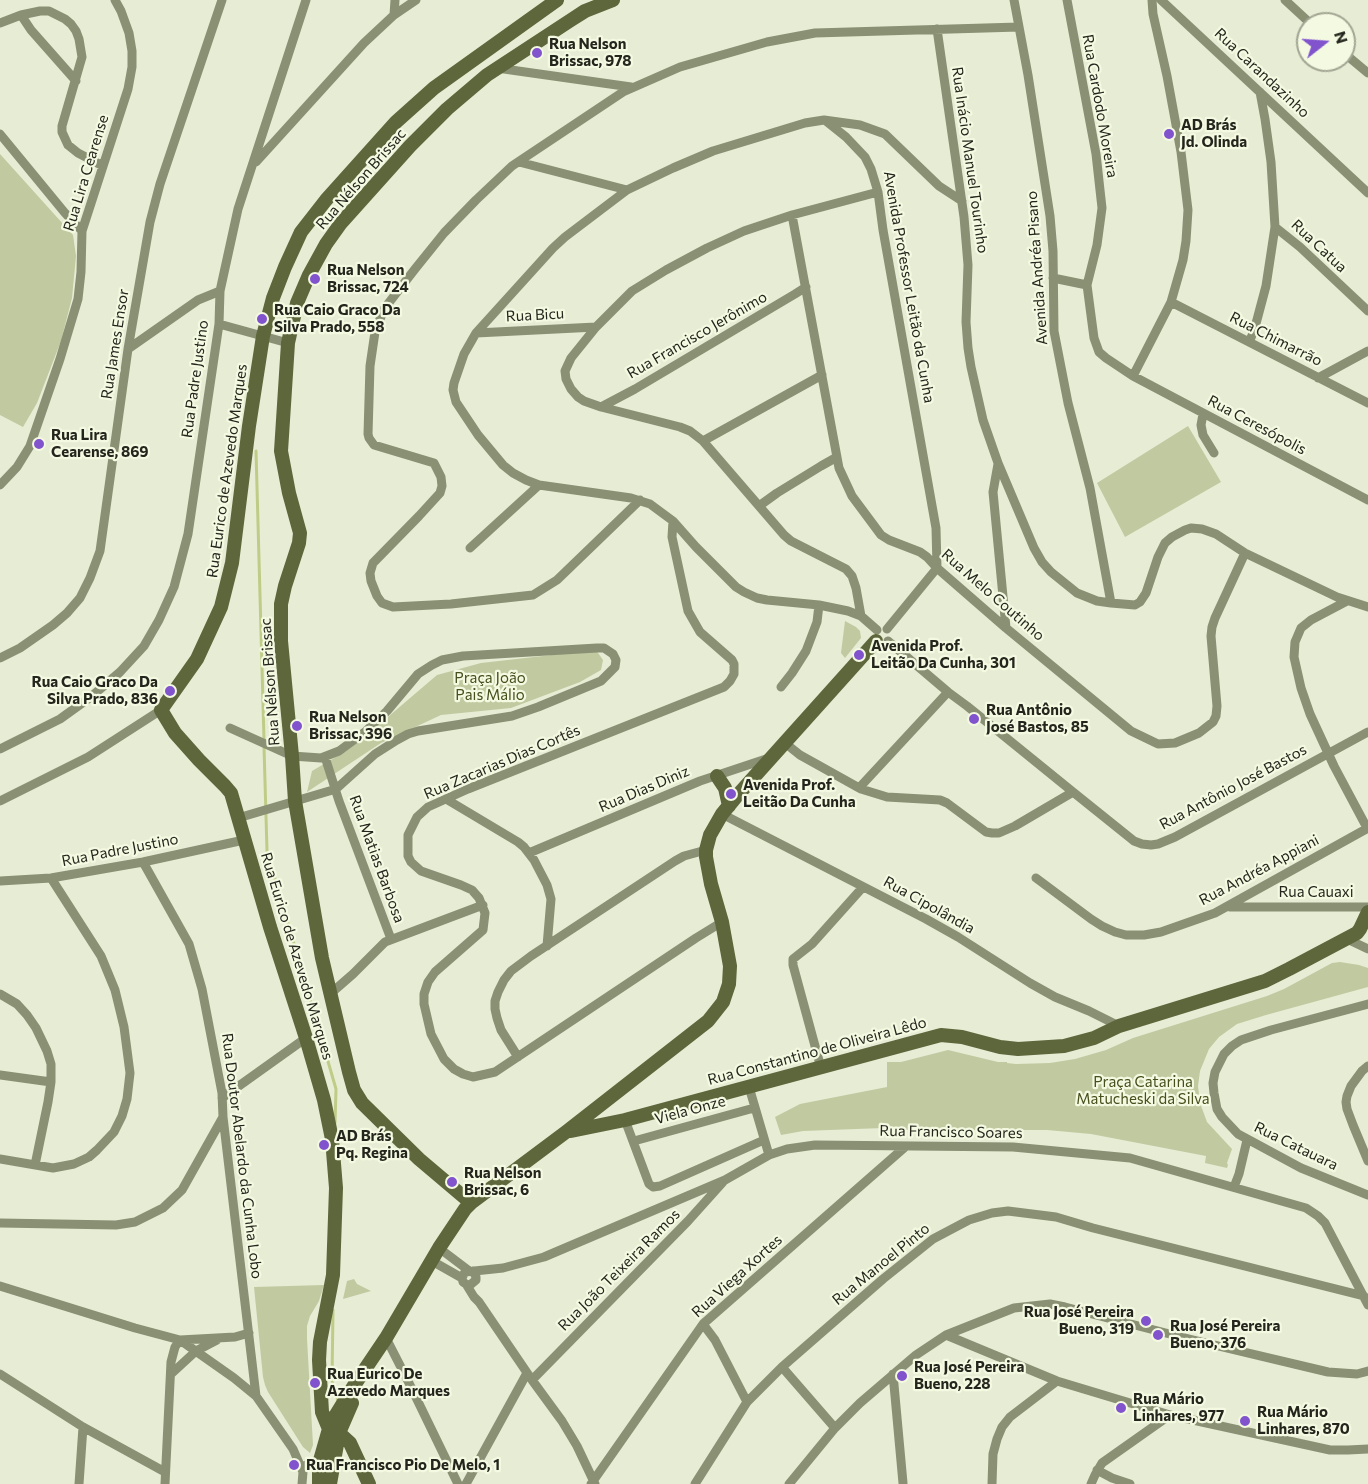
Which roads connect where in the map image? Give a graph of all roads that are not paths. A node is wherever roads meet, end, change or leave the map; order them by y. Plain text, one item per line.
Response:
1 (115, 0) edge
2 (222, 0) edge
3 (306, 0) edge
4 (395, 0) edge
5 (416, 0) edge
6 (613, 0) edge
7 (1014, 0) edge
8 (1067, 0) edge
9 (1152, 0) edge
10 (1161, 0) edge
11 (1285, 0) edge
12 (548, 2) edge
13 (1298, 12) edge
14 (21, 15) junction
15 (394, 15) junction
16 (0, 23) edge
17 (521, 25) junction
18 (1018, 27) junction
19 (937, 29) junction
20 (532, 45) junction
21 (1356, 63) edge
22 (497, 68) junction
23 (1368, 73) edge
24 (76, 81) junction
25 (632, 87) junction
26 (1260, 92) junction
27 (267, 119) junction
28 (824, 120) junction
29 (286, 129) junction
30 (0, 134) edge
31 (519, 162) junction
32 (103, 166) junction
33 (252, 166) junction
34 (627, 190) junction
35 (878, 192) junction
36 (1368, 193) edge
37 (962, 201) junction
38 (792, 215) junction
39 (1275, 227) junction
40 (82, 231) junction
41 (1053, 278) junction
42 (1087, 285) junction
43 (806, 287) junction
44 (220, 291) junction
45 (1171, 302) junction
46 (1368, 311) edge
47 (219, 324) junction
48 (596, 327) junction
49 (476, 333) junction
50 (263, 336) junction
51 (1249, 342) junction
52 (288, 343) junction
53 (128, 349) junction
54 (1368, 351) edge
55 (822, 375) junction
56 (1133, 376) junction
57 (1318, 378) junction
58 (1368, 403) edge
59 (601, 407) junction
60 (1203, 414) junction
61 (703, 441) junction
62 (1214, 453) dead end
63 (837, 457) junction
64 (998, 463) junction
65 (0, 485) edge
66 (539, 485) junction
67 (640, 500) junction
68 (1368, 500) edge
69 (759, 506) junction
70 (673, 521) junction
71 (470, 548) dead end
72 (1245, 553) junction
73 (937, 568) junction
74 (1347, 601) junction
75 (1111, 603) junction
76 (819, 605) junction
77 (1368, 607) edge
78 (861, 616) junction
79 (1006, 628) junction
80 (880, 637) junction
81 (0, 658) edge
82 (781, 687) dead end
83 (948, 692) junction
84 (161, 710) junction
85 (230, 728) dead end
86 (1368, 732) edge
87 (785, 743) junction
88 (0, 749) edge
89 (1328, 753) junction
90 (292, 756) junction
91 (326, 757) junction
92 (772, 757) junction
93 (717, 776) junction
94 (859, 788) junction
95 (336, 789) junction
96 (1073, 792) junction
97 (446, 799) junction
98 (0, 801) edge
99 (295, 801) junction
100 (725, 810) junction
101 (238, 818) junction
102 (1368, 828) edge
103 (244, 840) junction
104 (706, 850) junction
105 (529, 853) junction
106 (143, 862) junction
107 (51, 878) junction
108 (1036, 878) dead end
109 (0, 881) edge
110 (863, 887) junction
111 (483, 906) junction
112 (1227, 906) junction
113 (1368, 907) edge
114 (1368, 912) edge
115 (722, 922) junction
116 (391, 939) junction
117 (1347, 939) junction
118 (547, 946) junction
119 (1368, 949) edge
120 (0, 994) edge
121 (330, 994) junction
122 (1368, 1004) edge
123 (1119, 1026) junction
124 (306, 1038) junction
125 (518, 1057) junction
126 (1368, 1066) edge
127 (821, 1068) junction
128 (0, 1075) edge
129 (51, 1082) junction
130 (749, 1087) junction
131 (222, 1098) junction
132 (754, 1108) junction
133 (224, 1117) junction
134 (625, 1120) junction
135 (566, 1132) junction
136 (764, 1140) junction
137 (1247, 1140) junction
138 (634, 1141) junction
139 (905, 1147) junction
140 (769, 1155) junction
141 (0, 1159) edge
142 (1368, 1161) edge
143 (34, 1165) junction
144 (725, 1180) junction
145 (1234, 1187) junction
146 (1368, 1195) edge
147 (471, 1203) junction
148 (0, 1223) edge
149 (440, 1248) junction
150 (432, 1261) junction
151 (470, 1278) junction
152 (0, 1286) edge
153 (1366, 1300) edge
154 (703, 1324) junction
155 (249, 1333) junction
156 (946, 1335) junction
157 (219, 1338) junction
158 (386, 1338) junction
159 (180, 1340) junction
160 (196, 1351) junction
161 (782, 1367) junction
162 (1368, 1371) edge
163 (0, 1374) edge
164 (171, 1374) junction
165 (893, 1374) junction
166 (529, 1376) junction
167 (1057, 1381) junction
168 (256, 1396) junction
169 (747, 1401) junction
170 (1170, 1415) junction
171 (84, 1427) junction
172 (835, 1428) junction
173 (334, 1431) junction
174 (293, 1449) junction
175 (1368, 1449) edge
176 (314, 1464) junction
177 (1097, 1470) junction
178 (165, 1472) junction
179 (303, 1472) junction
180 (593, 1483) edge
181 (903, 1483) edge
182 (79, 1484) edge
183 (165, 1484) edge
184 (302, 1484) edge
185 (319, 1484) edge
186 (329, 1484) edge
187 (369, 1484) edge
188 (458, 1484) edge
189 (466, 1484) edge
190 (695, 1484) edge
191 (789, 1484) edge
192 (992, 1484) edge
193 (1091, 1484) edge
194 (1130, 1484) edge

1 - 32 street, Rua Lira Cearense
2 - 53 street, Rua James Ensor
3 - 27 street
4 - 15 street
5 - 15 street, Rua Padre Justino
6 - 20 street, Rua Nélson Brissac
7 - 18 street, Avenida Andréa Pisano
8 - 42 street, Rua Cardodo Moreira
9 - 45 street
10 - 26 street, Rua Carandazinho
11 - 13 street
12 - 17 street, Rua Eurico de Azevedo Marques
14 - 16 street
14 - 24 street
14 - 24 street
15 - 29 street, Rua Padre Justino
17 - 20 street
17 - 50 street, Rua Eurico de Azevedo Marques
18 - 19 street
18 - 41 street, Avenida Andréa Pisano
19 - 25 street
19 - 37 street, Rua Inácio Manuel Tourinho
20 - 22 street, Rua Nélson Brissac
21 - 23 street
22 - 25 street
22 - 52 street, Rua Nélson Brissac
24 - 32 street
25 - 31 street
26 - 36 street, Rua Carandazinho
26 - 39 street
27 - 29 street
27 - 33 street
28 - 34 street
28 - 35 street, Avenida Professor Leitão da Cunha
28 - 37 street
29 - 33 street, Rua Padre Justino
30 - 40 street
31 - 34 street
31 - 67 street
32 - 40 street, Rua Lira Cearense
33 - 44 street, Rua Padre Justino
34 - 49 street
35 - 38 street
35 - 73 street, Avenida Professor Leitão da Cunha
37 - 64 street, Rua Inácio Manuel Tourinho
38 - 43 street, Rua Melo Coutinho
38 - 48 street
39 - 46 street, Rua Catua
39 - 51 street
40 - 65 street, Rua Lira Cearense
41 - 42 street
41 - 75 street, Avenida Andréa Pisano
42 - 56 street, Rua Cardodo Moreira
43 - 55 street, Rua Melo Coutinho
43 - 59 street, Rua Francisco Jerônimo
44 - 47 street, Rua Padre Justino
44 - 53 street
45 - 51 street, Rua Chimarrão
45 - 56 street
47 - 50 street
47 - 88 street, Rua Padre Justino
48 - 49 street, Rua Bicu
48 - 59 street
49 - 66 street
50 - 52 street
50 - 84 street, Rua Eurico de Azevedo Marques
51 - 57 street, Rua Chimarrão
52 - 90 street, Rua Nélson Brissac
53 - 81 street, Rua James Ensor
54 - 57 street
55 - 61 street
55 - 63 street, Rua Melo Coutinho
56 - 60 street, Rua Ceresópolis
57 - 58 street, Rua Chimarrão
59 - 61 street
60 - 62 street
60 - 68 street, Rua Ceresópolis
61 - 69 street
63 - 69 street
63 - 73 street, Rua Melo Coutinho
64 - 75 street, Rua Inácio Manuel Tourinho
64 - 79 street
66 - 67 street
66 - 71 street
67 - 70 street
69 - 78 street
70 - 76 street
70 - 97 street, Rua Zacarias Dias Cortês
72 - 74 street, Rua Inácio Manuel Tourinho
72 - 75 street, Rua Inácio Manuel Tourinho
72 - 79 street, Rua Melo Coutinho
73 - 79 street, Rua Melo Coutinho
73 - 80 street
74 - 77 street, Rua Inácio Manuel Tourinho
74 - 89 street
76 - 78 street
76 - 82 street
78 - 80 street
80 - 83 street, Rua Antônio José Bastos
80 - 87 street
83 - 94 street
83 - 96 street, Rua Antônio José Bastos
84 - 98 street
84 - 101 street, Rua Eurico de Azevedo Marques
85 - 90 street
86 - 89 street, Rua Antônio José Bastos
87 - 92 street
87 - 94 street
89 - 96 street, Rua Antônio José Bastos
89 - 102 street
90 - 91 street
90 - 99 street, Rua Nélson Brissac
91 - 95 street, Rua Matias Barbosa
91 - 95 street
92 - 93 street, Rua Dias Diniz
92 - 100 street
93 - 100 street
93 - 105 street, Rua Dias Diniz
94 - 96 street
95 - 99 street
95 - 116 street, Rua Matias Barbosa
97 - 105 street
97 - 111 street, Rua Zacarias Dias Cortês
99 - 101 street
99 - 121 street, Rua Nélson Brissac
100 - 104 street
100 - 110 street, Rua Cipolândia
101 - 103 street, Rua Eurico de Azevedo Marques
102 - 112 street, Rua Andréa Appiani
103 - 106 street, Rua Padre Justino
103 - 124 street, Rua Eurico de Azevedo Marques
104 - 115 street
104 - 118 street
105 - 118 street
106 - 107 street, Rua Padre Justino
106 - 131 street, Rua Doutor Abelardo da Cunha Lobo
107 - 109 street, Rua Padre Justino
107 - 143 street
108 - 112 street, Rua Andréa Appiani
110 - 123 street, Rua Cipolândia
110 - 127 street
111 - 116 street
111 - 125 street
112 - 113 street, Rua Cauaxi
114 - 117 street, Rua Constantino de Oliveira Lêdo
115 - 125 street
115 - 135 street
116 - 121 street
117 - 119 street
117 - 123 street, Rua Constantino de Oliveira Lêdo
118 - 125 street
120 - 129 street
121 - 147 street, Rua Nélson Brissac
122 - 137 street, Rua Catauara
123 - 127 street, Rua Constantino de Oliveira Lêdo
124 - 131 street
124 - 173 street, Rua Eurico de Azevedo Marques
126 - 142 street
127 - 130 street, Rua Constantino de Oliveira Lêdo
128 - 129 street
129 - 143 street
130 - 132 street
130 - 134 street, Rua Constantino de Oliveira Lêdo
131 - 133 street, Rua Doutor Abelardo da Cunha Lobo
132 - 136 street
132 - 138 street, Viela Onze
133 - 148 street
133 - 155 street, Rua Doutor Abelardo da Cunha Lobo
134 - 135 street, Rua Constantino de Oliveira Lêdo
134 - 138 street
135 - 147 street
136 - 138 street
136 - 140 street
137 - 145 street
137 - 146 street, Rua Catauara
139 - 140 street, Rua Francisco Soares
139 - 145 street, Rua Francisco Soares
139 - 154 street, Rua Viega Xortes
140 - 144 street, Rua Francisco Soares
141 - 143 street
144 - 151 street, Rua Francisco Soares
144 - 166 street, Rua João Teixeira Ramos
145 - 153 street, Rua Francisco Soares
147 - 149 street
149 - 150 street
149 - 151 street
150 - 151 street
150 - 158 street
151 - 166 street
152 - 159 street
153 - 161 street, Rua Manoel Pinto
154 - 169 street
154 - 180 street, Rua Viega Xortes
155 - 157 street
155 - 168 street, Rua Doutor Abelardo da Cunha Lobo
156 - 162 street
156 - 165 street
156 - 167 street
157 - 159 street
157 - 160 street
158 - 173 street
158 - 188 street
159 - 160 street
159 - 164 street
160 - 164 street
160 - 168 street
161 - 169 street, Rua Manoel Pinto
161 - 172 street
163 - 171 street
164 - 178 street
165 - 172 street
165 - 181 street
166 - 180 street
166 - 189 street, Rua João Teixeira Ramos
167 - 170 street
167 - 192 street
168 - 174 street
169 - 190 street, Rua Manoel Pinto
170 - 175 street
170 - 177 street
171 - 178 street
171 - 182 street
172 - 191 street
173 - 176 street
173 - 186 street
173 - 187 street
174 - 176 street
174 - 179 street
176 - 179 street
176 - 185 street
176 - 186 street
177 - 193 street
177 - 194 street
178 - 183 street
179 - 184 street

